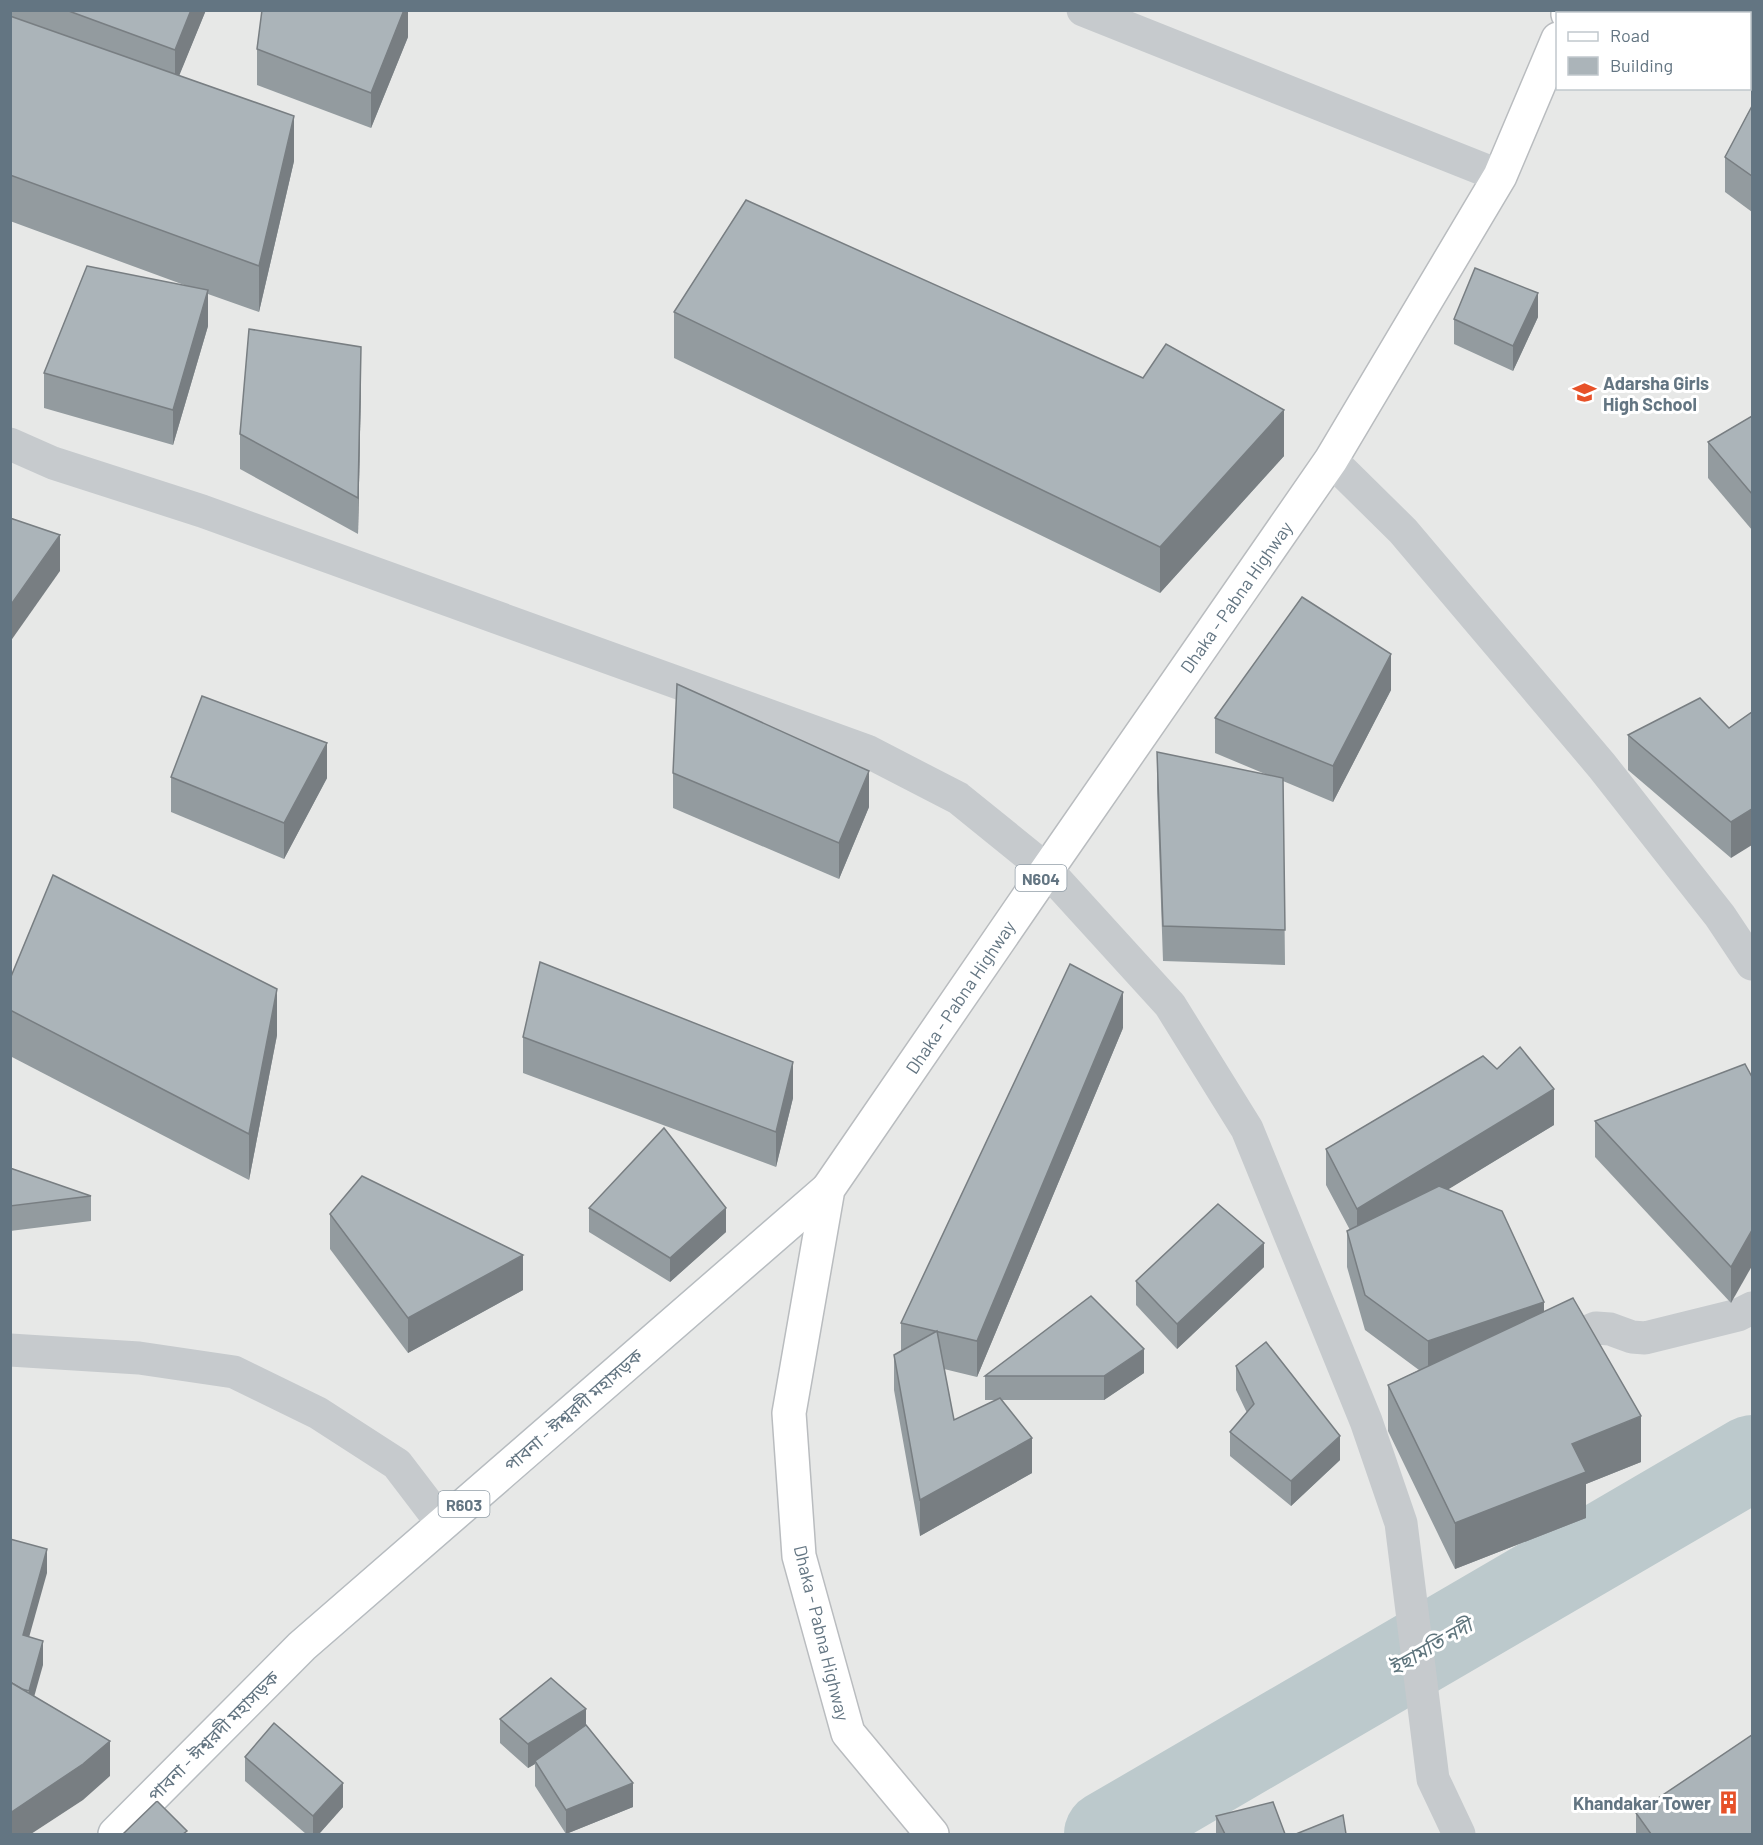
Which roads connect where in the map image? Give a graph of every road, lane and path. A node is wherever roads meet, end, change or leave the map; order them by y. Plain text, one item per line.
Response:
1 (1083, 10) edge
2 (1556, 41) edge
3 (1500, 176) junction
4 (10, 444) edge
5 (1331, 460) junction
6 (1047, 870) junction
7 (1752, 964) edge
8 (828, 1189) junction
9 (1752, 1308) edge
10 (10, 1350) edge
11 (1520, 1360) edge
12 (442, 1523) junction
13 (115, 1834) edge
14 (932, 1834) edge
15 (1459, 1834) edge

1 - 3 street
2 - 3 main road, Dhaka - Pabna Highway / N604
3 - 5 main road, Dhaka - Pabna Highway / N604
4 - 6 street
5 - 6 main road, Dhaka - Pabna Highway / N604
5 - 7 street
6 - 8 main road, Dhaka - Pabna Highway / N604
6 - 15 street
8 - 12 main road, পাবনা - ঈশ্বরদী মহাসড়ক / R603
8 - 14 main road, Dhaka - Pabna Highway / N604
9 - 11 street
10 - 12 street
12 - 13 main road, পাবনা - ঈশ্বরদী মহাসড়ক / R603

